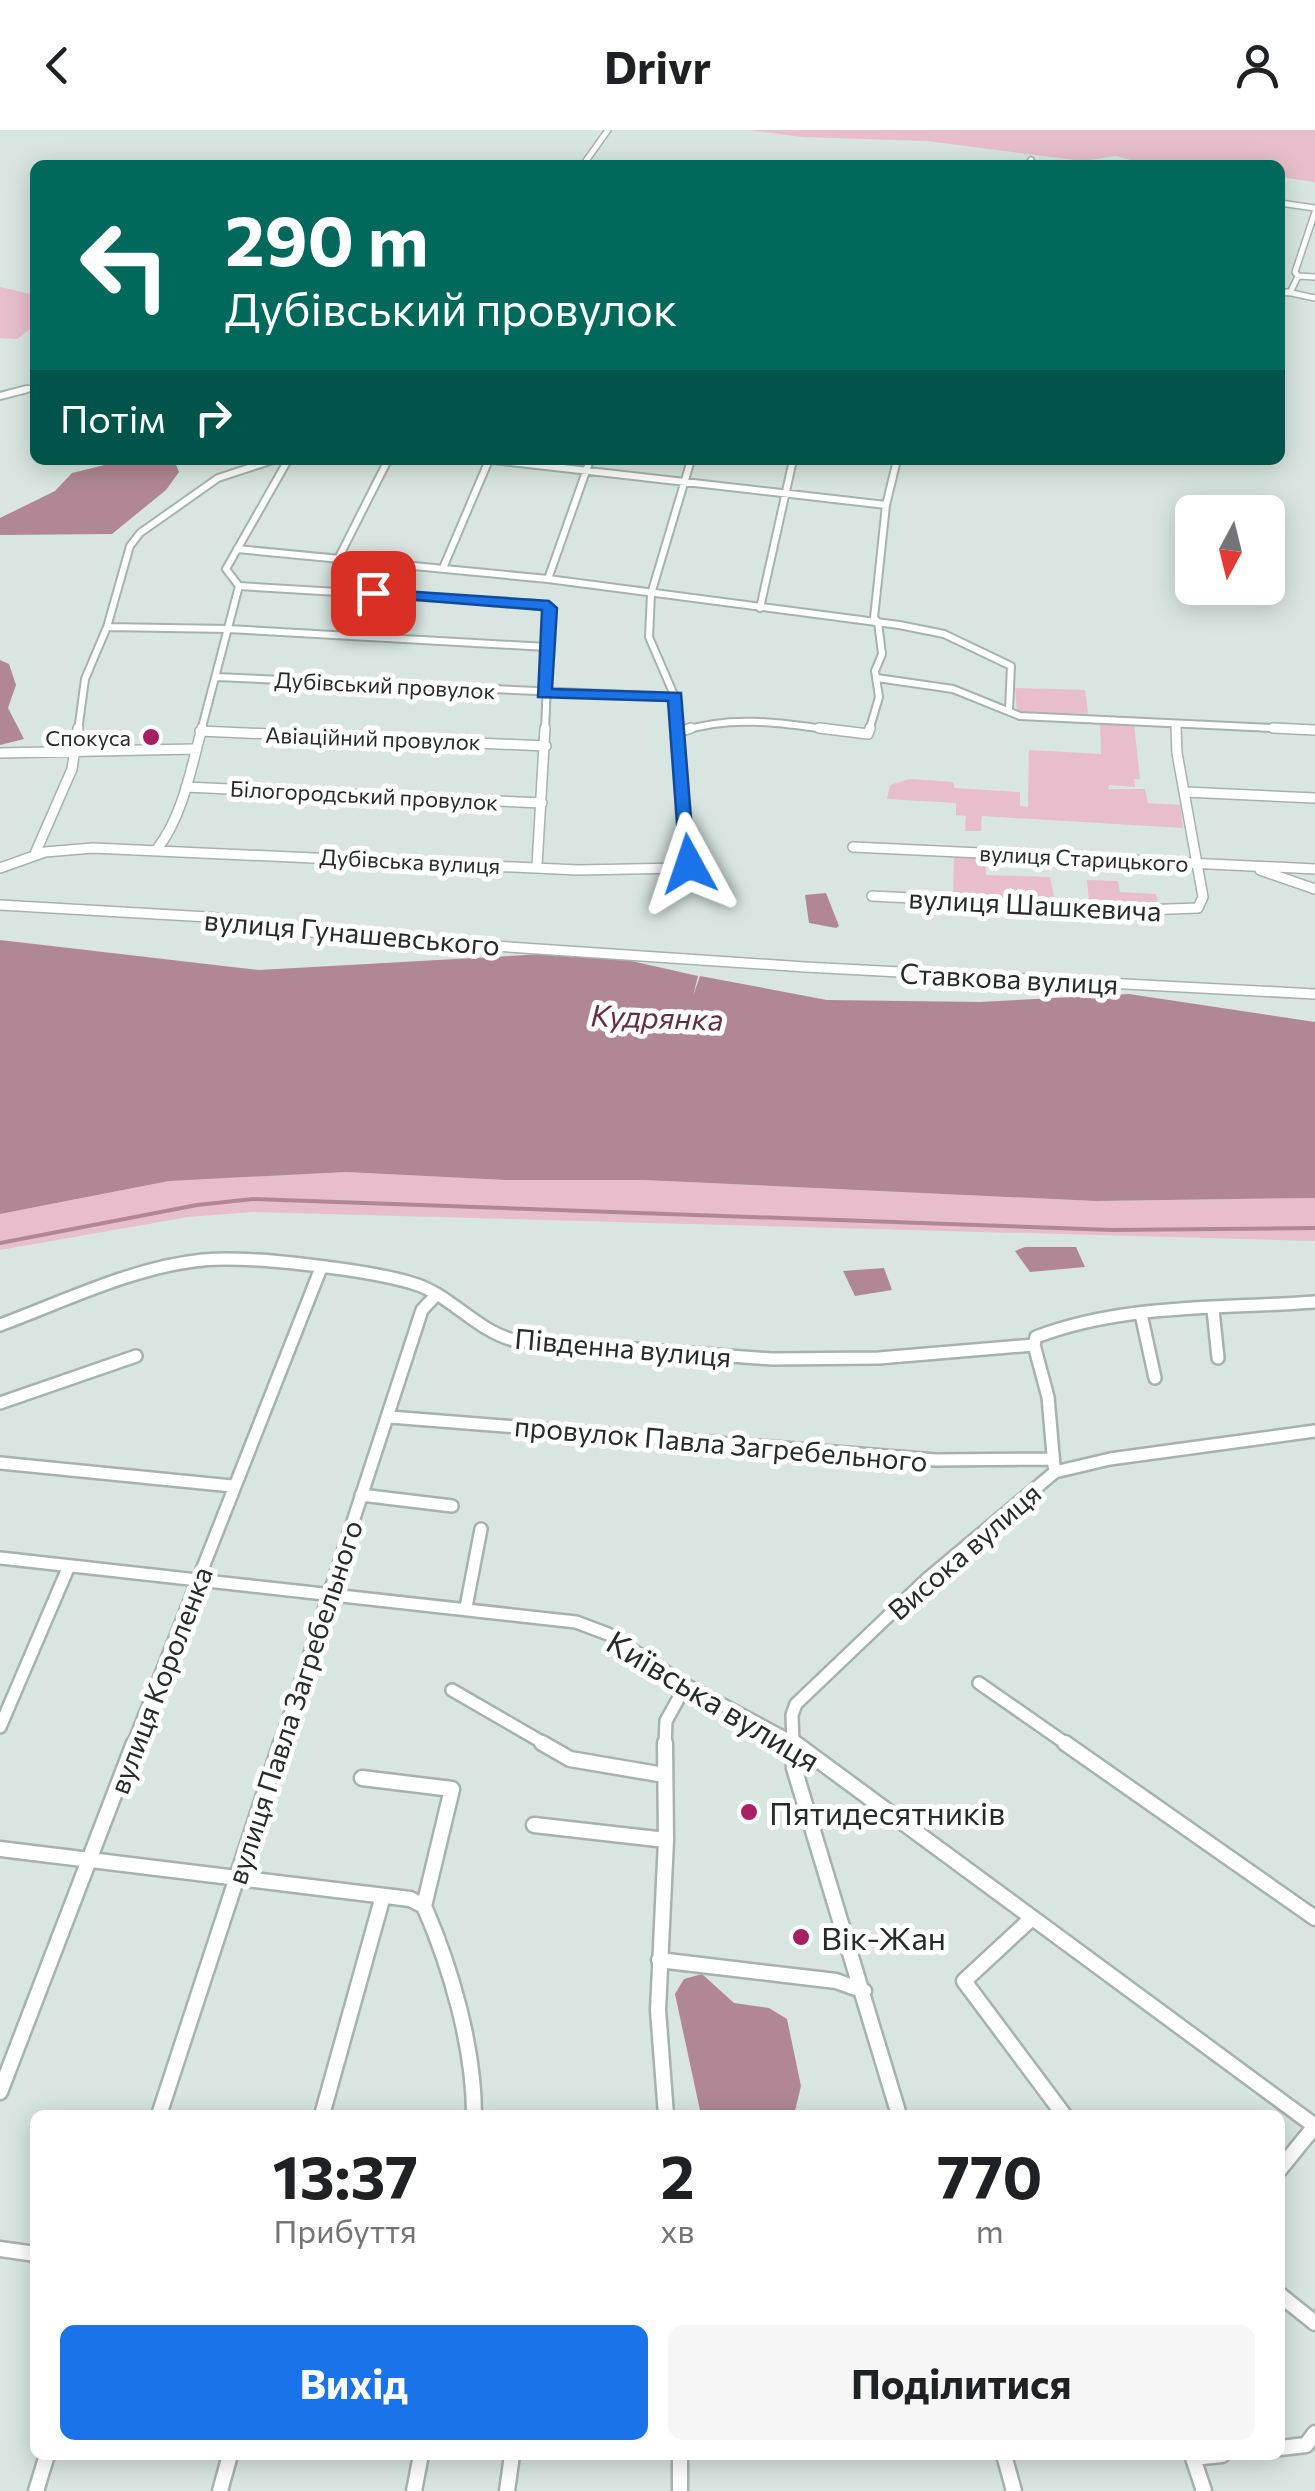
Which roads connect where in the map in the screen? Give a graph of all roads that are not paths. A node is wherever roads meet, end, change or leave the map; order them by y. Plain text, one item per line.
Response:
1 (608, 130) edge
2 (587, 160) edge
3 (1285, 204) edge
4 (1315, 210) edge
5 (1298, 276) junction
6 (1315, 277) edge
7 (1285, 292) edge
8 (1290, 293) junction
9 (1315, 298) edge
10 (30, 389) edge
11 (0, 396) edge
12 (258, 465) edge
13 (285, 465) edge
14 (385, 465) edge
15 (489, 465) edge
16 (538, 465) edge
17 (588, 465) edge
18 (690, 465) edge
19 (792, 465) edge
20 (896, 465) edge
21 (586, 470) junction
22 (685, 482) junction
23 (785, 495) junction
24 (886, 505) junction
25 (237, 549) junction
26 (339, 556) junction
27 (443, 568) junction
28 (548, 579) junction
29 (239, 586) junction
30 (650, 594) junction
31 (760, 608) junction
32 (878, 622) junction
33 (107, 627) junction
34 (228, 629) junction
35 (546, 647) junction
36 (216, 677) junction
37 (877, 678) junction
38 (910, 686) junction
39 (544, 694) junction
40 (675, 697) junction
41 (878, 697) junction
42 (1009, 710) junction
43 (1176, 725) junction
44 (679, 729) junction
45 (1315, 730) edge
46 (200, 731) junction
47 (546, 746) junction
48 (193, 749) junction
49 (77, 751) junction
50 (0, 753) edge
51 (186, 787) junction
52 (1185, 792) junction
53 (1315, 798) edge
54 (542, 803) junction
55 (853, 847) dead end
56 (157, 849) junction
57 (34, 856) junction
58 (1195, 864) junction
59 (537, 866) junction
60 (0, 868) edge
61 (1271, 870) junction
62 (1315, 870) edge
63 (1315, 889) edge
64 (872, 896) dead end
65 (0, 905) edge
66 (703, 960) joint
67 (1315, 994) edge
68 (321, 1268) junction
69 (436, 1294) junction
70 (1315, 1302) edge
71 (1213, 1310) junction
72 (1141, 1314) junction
73 (0, 1326) edge
74 (1034, 1344) junction
75 (136, 1356) dead end
76 (1218, 1358) dead end
77 (1155, 1378) dead end
78 (0, 1403) edge
79 (390, 1416) junction
80 (1315, 1431) edge
81 (0, 1463) edge
82 (1054, 1466) junction
83 (232, 1486) junction
84 (361, 1495) junction
85 (452, 1506) dead end
86 (481, 1529) dead end
87 (0, 1558) edge
88 (69, 1566) junction
89 (200, 1580) junction
90 (330, 1592) junction
91 (466, 1607) junction
92 (979, 1684) dead end
93 (686, 1685) junction
94 (452, 1690) dead end
95 (0, 1728) edge
96 (791, 1740) junction
97 (664, 1775) junction
98 (362, 1778) dead end
99 (534, 1825) dead end
100 (666, 1840) junction
101 (0, 1849) edge
102 (89, 1860) junction
103 (237, 1877) junction
104 (383, 1896) junction
105 (424, 1906) junction
106 (1032, 1918) junction
107 (1315, 1918) edge
108 (659, 1960) junction
109 (864, 1991) junction
110 (0, 2092) edge
111 (161, 2110) edge
112 (323, 2110) edge
113 (474, 2110) edge
114 (666, 2110) edge
115 (898, 2110) edge
116 (1060, 2110) edge
117 (1315, 2126) edge
118 (1285, 2163) edge
119 (0, 2249) edge
120 (30, 2253) edge
121 (1285, 2298) edge
122 (1315, 2323) edge
123 (1312, 2445) edge
124 (1285, 2448) edge
125 (45, 2460) edge
126 (229, 2460) edge
127 (419, 2460) edge
128 (511, 2460) edge
129 (680, 2460) edge
130 (1005, 2460) edge
131 (1194, 2460) edge
132 (36, 2491) edge
133 (220, 2491) edge
134 (414, 2491) edge
135 (508, 2491) edge
136 (680, 2491) edge
137 (1014, 2491) edge
138 (1204, 2491) edge

1 - 2 street
3 - 4 street
4 - 5 street
5 - 6 street
5 - 8 street
7 - 8 street
8 - 9 street
10 - 11 street
12 - 33 street
13 - 25 street
14 - 26 street
15 - 27 street
16 - 21 street
17 - 21 street
18 - 22 street
19 - 23 street
20 - 24 street
21 - 22 street
21 - 28 street
22 - 23 street
22 - 30 street
23 - 24 street
23 - 31 street
24 - 32 street
25 - 26 street
25 - 29 street
26 - 27 street
27 - 28 street
28 - 30 street
29 - 34 street
29 - 35 street
30 - 31 street
30 - 40 street
31 - 32 street
32 - 37 street
32 - 42 street
33 - 34 street
33 - 49 street
34 - 35 street
34 - 36 street
35 - 39 street
36 - 39 street, Дубівський провулок
36 - 46 street
37 - 38 street
37 - 41 street
38 - 41 street
38 - 42 street
39 - 40 street, Дубівський провулок
39 - 47 street
40 - 44 street
41 - 44 street
42 - 43 street
43 - 45 street
43 - 52 street
44 - 59 street, Дубівська вулиця
46 - 47 street, Авіаційний провулок
46 - 48 street
47 - 54 street
48 - 49 street
48 - 51 street
49 - 50 street
49 - 57 street
51 - 54 street, Білогородський провулок
51 - 56 street
52 - 53 street
52 - 58 street
54 - 59 street
55 - 58 street, вулиця Старицького
56 - 57 street, Дубівська вулиця
56 - 59 street, Дубівська вулиця
57 - 60 street, Дубівська вулиця
58 - 61 street, вулиця Старицького
58 - 64 street, вулиця Шашкевича
61 - 62 street
61 - 63 street
65 - 66 street, вулиця Гунашевського
66 - 67 street, Ставкова вулиця
68 - 69 street, Південна вулиця
68 - 73 street, Південна вулиця
68 - 83 street, вулиця Короленка
69 - 74 street, Південна вулиця
69 - 79 street, вулиця Павла Загребельного
70 - 71 street, Південна вулиця
71 - 72 street, Південна вулиця
71 - 76 street
72 - 74 street, Південна вулиця
72 - 77 street
74 - 82 street
75 - 78 street
79 - 82 street, провулок Павла Загребельного
79 - 84 street, вулиця Павла Загребельного
80 - 82 street, Висока вулиця
81 - 83 street
82 - 96 street, Висока вулиця
83 - 89 street, вулиця Короленка
84 - 85 street
84 - 90 street, вулиця Павла Загребельного
86 - 91 street
87 - 88 street, Київська вулиця
88 - 89 street, Київська вулиця
88 - 95 street
89 - 90 street, Київська вулиця
89 - 102 street, вулиця Короленка
90 - 91 street, Київська вулиця
90 - 103 street, вулиця Павла Загребельного
91 - 93 street, Київська вулиця
92 - 107 street
93 - 96 street, Київська вулиця
93 - 97 street
94 - 97 street
96 - 106 street, Київська вулиця
96 - 109 street
97 - 100 street
98 - 105 street
99 - 100 street
100 - 108 street
101 - 102 street
102 - 103 street
102 - 110 street, вулиця Короленка
103 - 104 street
103 - 111 street, вулиця Павла Загребельного
104 - 105 street
104 - 112 street
105 - 113 street
106 - 116 street
106 - 117 street, Київська вулиця
108 - 109 street
108 - 114 street
109 - 115 street
117 - 118 street
119 - 120 street
121 - 122 street
123 - 124 street
125 - 132 street
126 - 133 street
127 - 134 street
128 - 135 street
129 - 136 street
130 - 137 street
131 - 138 street

